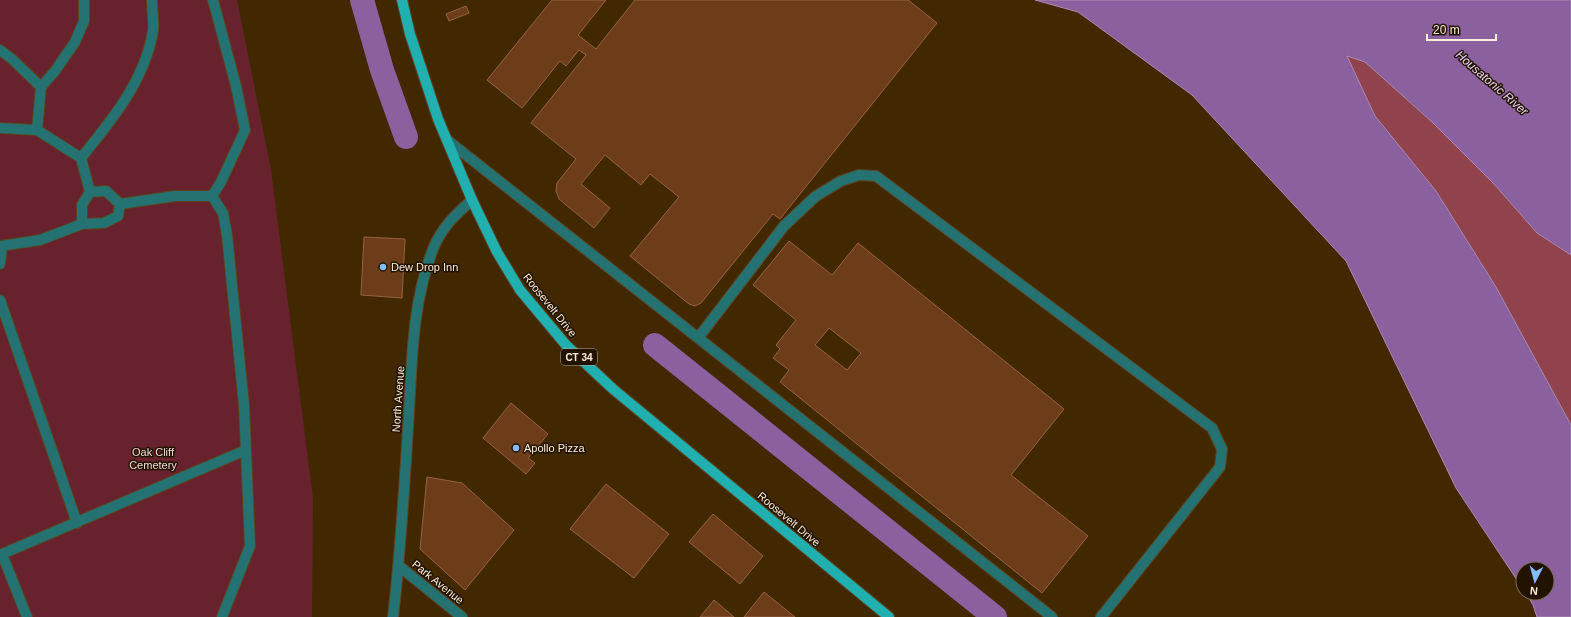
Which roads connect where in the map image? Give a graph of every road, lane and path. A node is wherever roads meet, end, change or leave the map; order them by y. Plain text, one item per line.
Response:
1 (84, 0) edge
2 (152, 0) edge
3 (213, 0) edge
4 (402, 0) edge
5 (0, 50) edge
6 (41, 87) junction
7 (0, 128) edge
8 (37, 130) junction
9 (447, 140) junction
10 (81, 158) junction
11 (90, 192) junction
12 (212, 196) junction
13 (472, 200) junction
14 (120, 204) junction
15 (82, 224) junction
16 (1, 247) edge
17 (0, 264) edge
18 (0, 300) edge
19 (698, 338) junction
20 (246, 450) junction
21 (77, 523) junction
22 (399, 566) junction
23 (27, 617) edge
24 (222, 617) edge
25 (393, 617) edge
26 (462, 617) edge
27 (889, 617) edge
28 (1052, 617) edge
29 (1101, 617) edge

1 - 6 street
2 - 10 street
3 - 12 street
4 - 9 main road, Roosevelt Drive / CT 34
5 - 6 street
6 - 8 street
7 - 8 street
8 - 10 street
9 - 13 main road, Roosevelt Drive / CT 34
9 - 19 street
10 - 11 street
11 - 14 street
11 - 15 street
12 - 14 street
12 - 20 street
13 - 22 street, North Avenue
13 - 27 main road, Roosevelt Drive / CT 34
14 - 15 street
15 - 16 street
16 - 17 street
18 - 21 street
19 - 28 street
19 - 29 street
20 - 21 street
20 - 24 street
21 - 23 street
22 - 25 street, North Avenue
22 - 26 street, Park Avenue

